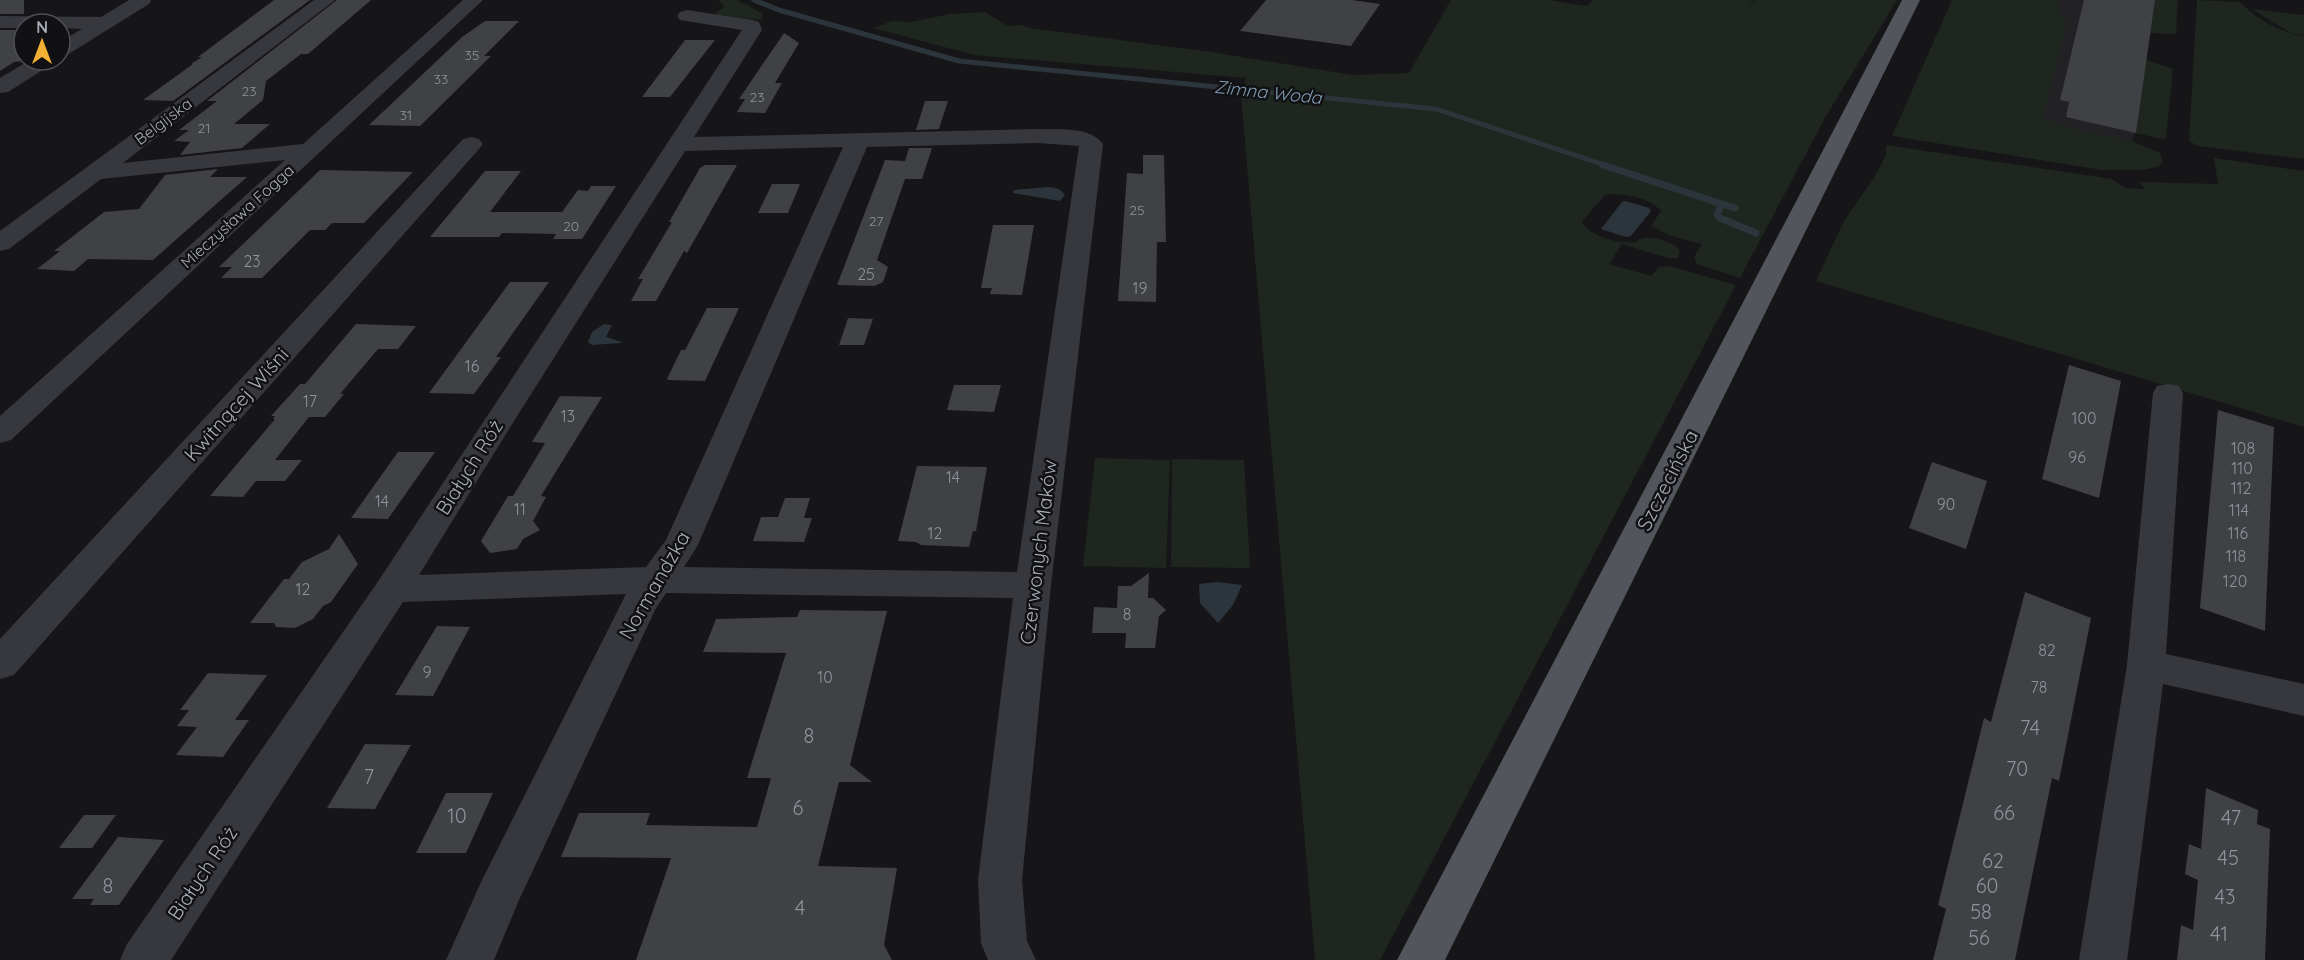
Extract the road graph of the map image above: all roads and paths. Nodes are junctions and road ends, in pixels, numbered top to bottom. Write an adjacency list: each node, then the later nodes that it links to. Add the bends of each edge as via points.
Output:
1 (142, 0): 7 (street)
2 (326, 0): 15 (street, Belgijska)
3 (474, 0): 14 (street, Mieczysława Fogga)
4 (1911, 0): 28 (main road, Szczecińska)
5 (687, 16): 13 (street, Białych Róż, via 742,23 752,26 752,30)
6 (0, 22): 7 (street)
7 (104, 23): 8 (street)
8 (72, 43)
9 (25, 72): 10 (street)
10 (0, 87)
11 (858, 140): 13 (street); 19 (street, Normandzka, via 681,545); 20 (street, Czerwonych Maków, via 1068,137 1091,144)
12 (471, 144): 22 (street, Kwitnącej Wiśni)
13 (679, 144): 21 (street, Białych Róż)
14 (309, 150): 15 (street); 18 (street, Mieczysława Fogga)
15 (93, 173): 16 (street, Belgijska)
16 (0, 243)
17 (2168, 393): 23 (street)
18 (0, 434)
19 (656, 580): 20 (street); 21 (street); 26 (street, Normandzka, via 639,604)
20 (1033, 585): 27 (street, Czerwonych Maków, via 1000,880 1004,943)
21 (392, 589): 25 (street, Białych Róż)
22 (0, 664)
23 (2146, 665): 24 (street); 29 (street)
24 (2304, 700)
25 (144, 960)
26 (470, 960)
27 (1012, 960)
28 (1421, 960)
29 (2103, 960)

